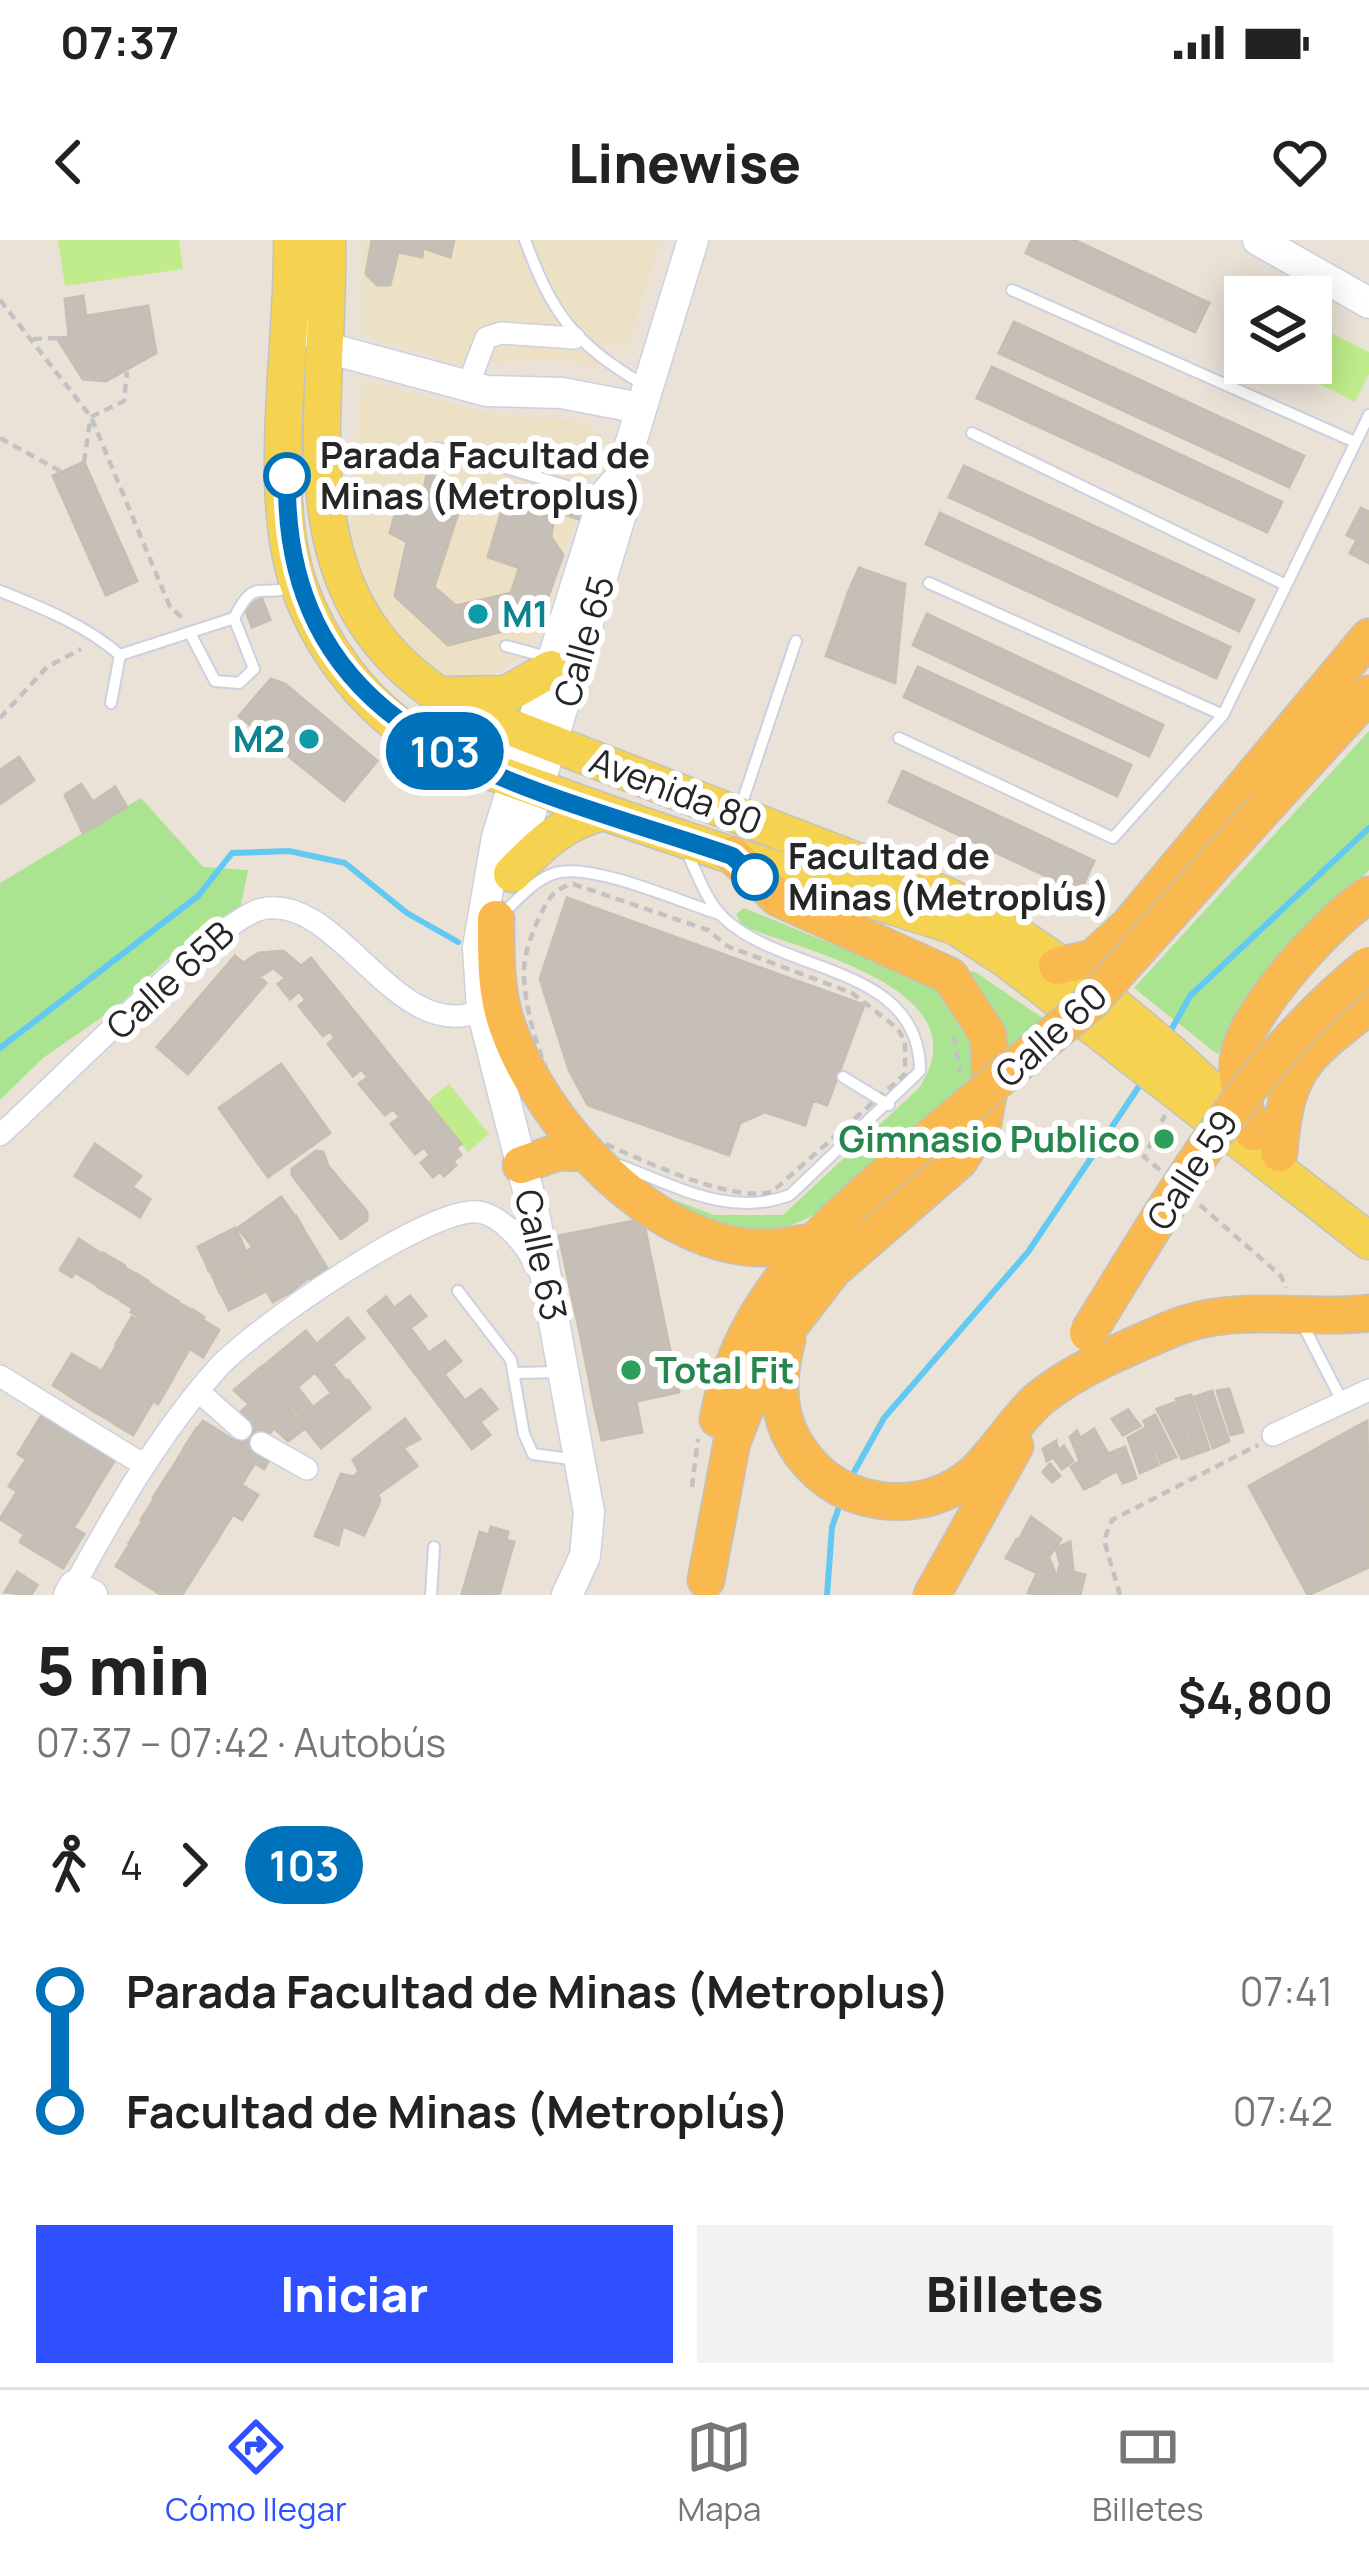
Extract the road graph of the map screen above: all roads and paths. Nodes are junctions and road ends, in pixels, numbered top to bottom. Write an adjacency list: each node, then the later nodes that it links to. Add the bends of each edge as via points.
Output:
1 (326, 240): 12 (main road, Avenida 80)
2 (525, 240): 10 (lane, via 548,300)
3 (693, 240): 15 (main road, Calle 65)
4 (1258, 240): 8 (main road)
5 (293, 258): 12 (main road, via 313,332); 26 (main road, Avenida 80, via 286,501)
6 (1012, 290): 20 (lane)
7 (0, 300): 11 (path)
8 (1369, 304)
9 (57, 338): 11 (path)
10 (574, 338): 14 (street, via 486,338); 15 (lane)
11 (33, 340): 17 (path)
12 (327, 346): 14 (main road); 37 (main road, Avenida 80, via 326,516 340,580 383,650)
13 (127, 372): 17 (path, via 124,401)
14 (467, 388): 15 (main road)
15 (644, 398): 24 (main road, Calle 65)
16 (1369, 415): 20 (lane)
17 (91, 417): 22 (path); 30 (path, via 170,607)
18 (973, 433): 27 (lane)
19 (0, 438): 23 (path)
20 (1355, 442): 27 (lane)
21 (438, 448): 24 (lane)
22 (84, 462)
23 (62, 472)
24 (616, 493): 36 (main road, Calle 65); 43 (main road, Calle 65)
25 (929, 583): 40 (lane)
26 (298, 585): 29 (lane, via 246,592); 44 (main road, Avenida 80, via 356,684 395,722)
27 (1286, 585): 40 (lane)
28 (0, 590): 33 (lane)
29 (234, 618): 30 (lane); 30 (lane, via 254,669 239,683 215,682)
30 (194, 633): 35 (lane)
31 (1369, 638): 56 (highway, via 1129,925 1093,958)
32 (796, 641): 46 (lane)
33 (108, 642): 35 (lane); 41 (path, via 67,652)
34 (506, 646): 36 (lane)
35 (119, 655): 39 (lane)
36 (553, 664): 37 (main road, via 507,694); 43 (main road, Calle 65)
37 (434, 693): 43 (main road, Avenida 80)
38 (1369, 694): 71 (highway, Calle 60, bridge, via 1090,1002)
39 (110, 703)
40 (1223, 715): 42 (lane, via 1113,838)
41 (0, 718)
42 (899, 737)
43 (543, 739): 44 (main road, Calle 65); 46 (main road, Avenida 80)
44 (528, 786): 45 (main road, Avenida 80); 49 (main road, Calle 65); 54 (main road, Calle 65, via 490,865)
45 (603, 812): 47 (main road, Avenida 80); 49 (main road, via 576,818)
46 (738, 815): 56 (main road, Avenida 80, via 976,910)
47 (681, 838): 48 (main road, Avenida 80); 53 (lane)
48 (732, 856): 59 (main road, Avenida 80, via 955,926); 77 (highway, via 778,898 950,976 991,1050 987,1112 970,1149 833,1270)
49 (512, 874): 54 (main road, Calle 65)
50 (573, 884): 62 (path, via 708,930 727,946 879,1010 905,1041 907,1060)
51 (1369, 895): 64 (highway, via 1290,972 1252,1025 1238,1065)
52 (548, 899): 62 (path, via 523,980 553,1085 590,1137 731,1193 758,1196)
53 (719, 914): 54 (lane, via 559,872 540,880); 62 (lane, via 748,937 862,983 898,1009 917,1039 920,1071)
54 (487, 933): 58 (main road, Calle 63); 65 (highway, via 508,1030 554,1118)
55 (1369, 965): 83 (highway, Calle 59, bridge, via 1268,1058)
56 (1057, 967): 59 (main road, Avenida 80)
57 (1369, 1006): 64 (highway, via 1296,1070)
58 (482, 1010): 63 (street, Calle 65B, via 437,1013 374,974 309,916 262,909 215,936); 66 (main road, Calle 63)
59 (1113, 1025): 61 (main road, Avenida 80)
60 (843, 1077): 62 (lane)
61 (1185, 1099): 64 (main road, Avenida 80); 67 (path, via 1144,1157); 70 (main road, Avenida 80)
62 (885, 1102): 65 (lane, via 790,1196 756,1206 729,1205)
63 (0, 1136)
64 (1266, 1143): 69 (main road, Avenida 80)
65 (586, 1154): 66 (highway, via 558,1152); 71 (highway, via 701,1235 758,1248)
66 (521, 1165): 74 (main road, Calle 63)
67 (1162, 1172)
68 (1196, 1202): 72 (path)
69 (1369, 1220)
70 (1369, 1241)
71 (811, 1242): 93 (highway, Calle 60, via 754,1316 724,1392 708,1474)
72 (1281, 1276)
73 (458, 1292): 79 (lane)
74 (554, 1306): 78 (main road, Calle 63); 82 (street, via 527,1246 489,1216 461,1214 386,1248 257,1330)
75 (1369, 1313): 76 (highway)
76 (1298, 1315): 83 (highway, via 1198,1319); 84 (lane)
77 (793, 1319): 83 (highway, via 778,1406 801,1454 838,1489 892,1502 970,1477); 93 (highway, via 741,1412)
78 (565, 1372): 79 (lane); 88 (main road, Calle 63)
79 (516, 1373): 88 (lane, via 533,1454)
80 (0, 1376): 89 (street)
81 (1369, 1390): 84 (street)
82 (198, 1391): 85 (street); 89 (street)
83 (1040, 1398): 92 (highway)
84 (1342, 1402): 86 (street)
85 (241, 1429)
86 (1273, 1436): 97 (path, via 1112,1520 1104,1540)
87 (261, 1443): 90 (street)
88 (580, 1460): 96 (main road, Calle 63, via 589,1523)
89 (147, 1462): 94 (street)
90 (307, 1469)
91 (434, 1547): 95 (lane)
92 (939, 1584)
93 (707, 1588)
94 (78, 1592)
95 (430, 1595)
96 (568, 1595)
97 (1120, 1595)

